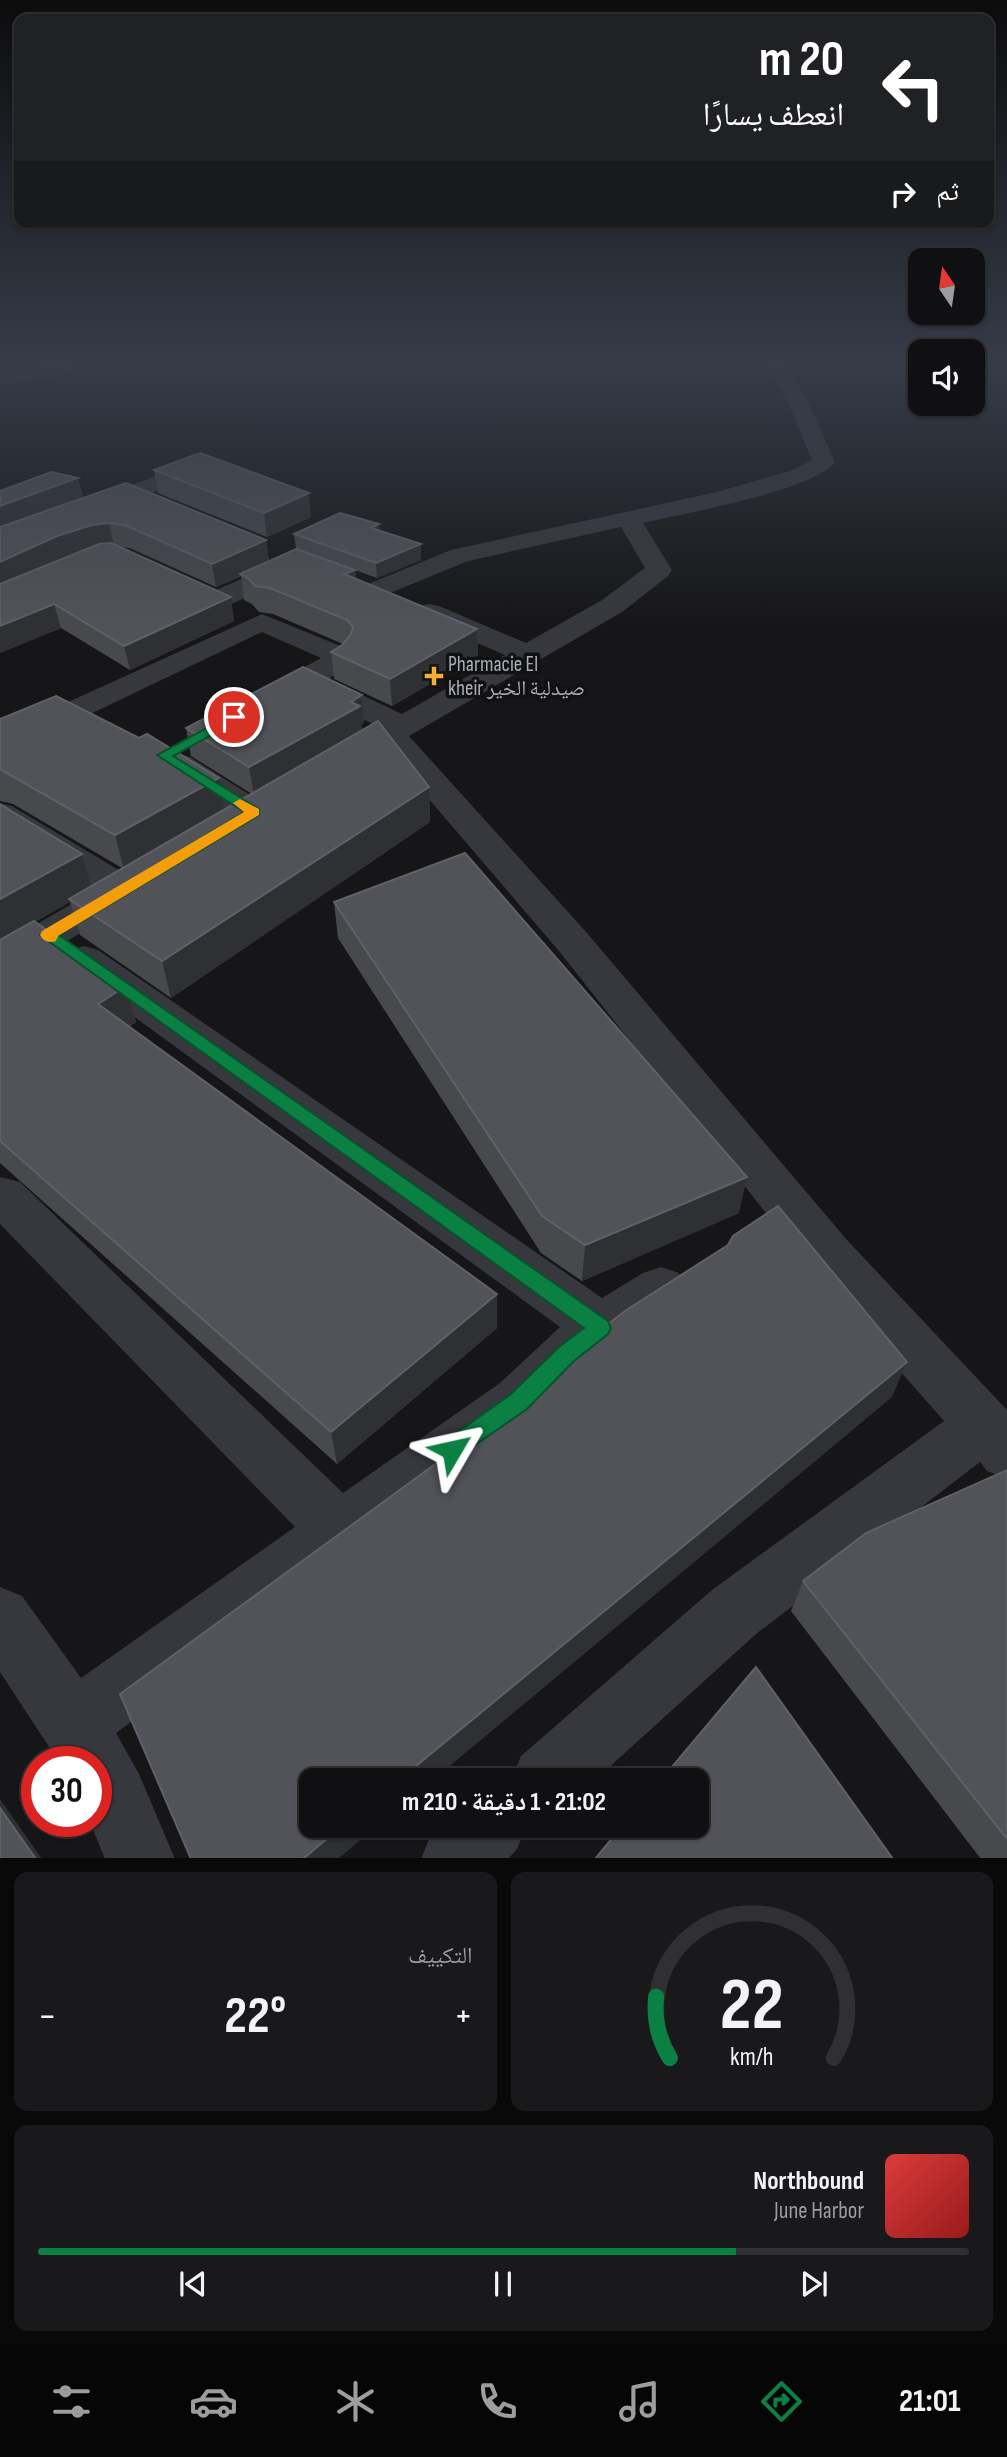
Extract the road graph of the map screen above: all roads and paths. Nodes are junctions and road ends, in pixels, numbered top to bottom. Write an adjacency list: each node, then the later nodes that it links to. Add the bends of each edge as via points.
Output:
1 (820, 453): 5 (street, via 824,461 801,475)
2 (195, 469): 3 (street)
3 (127, 492): 4 (street); 6 (street)
4 (163, 508)
5 (629, 520): 9 (street, via 659,570 612,606); 9 (street, via 460,555 366,586)
6 (0, 542)
7 (267, 550): 8 (street, via 304,564 205,594)
8 (262, 622): 10 (street); 12 (street, via 338,655 335,663 293,685)
9 (526, 654): 12 (street)
10 (83, 707): 11 (street); 14 (street)
11 (117, 728)
12 (396, 730): 15 (street); 23 (street, via 829,1255)
13 (199, 736): 16 (street, via 158,752)
14 (0, 745)
15 (344, 760)
16 (253, 812)
17 (0, 813): 18 (street, via 136,882)
18 (48, 935): 19 (street); 22 (street)
19 (0, 963)
20 (0, 1198): 24 (street, via 3,1196)
21 (692, 1270): 22 (street)
22 (601, 1328): 24 (street, via 566,1354 519,1401)
23 (995, 1439): 28 (street, via 734,1612)
24 (340, 1531): 27 (street)
25 (0, 1618): 26 (street)
26 (85, 1746)
27 (93, 1746)
28 (558, 1768)
29 (112, 1793): 31 (street)
30 (479, 1838): 32 (street)
31 (140, 1858)
32 (456, 1858)

